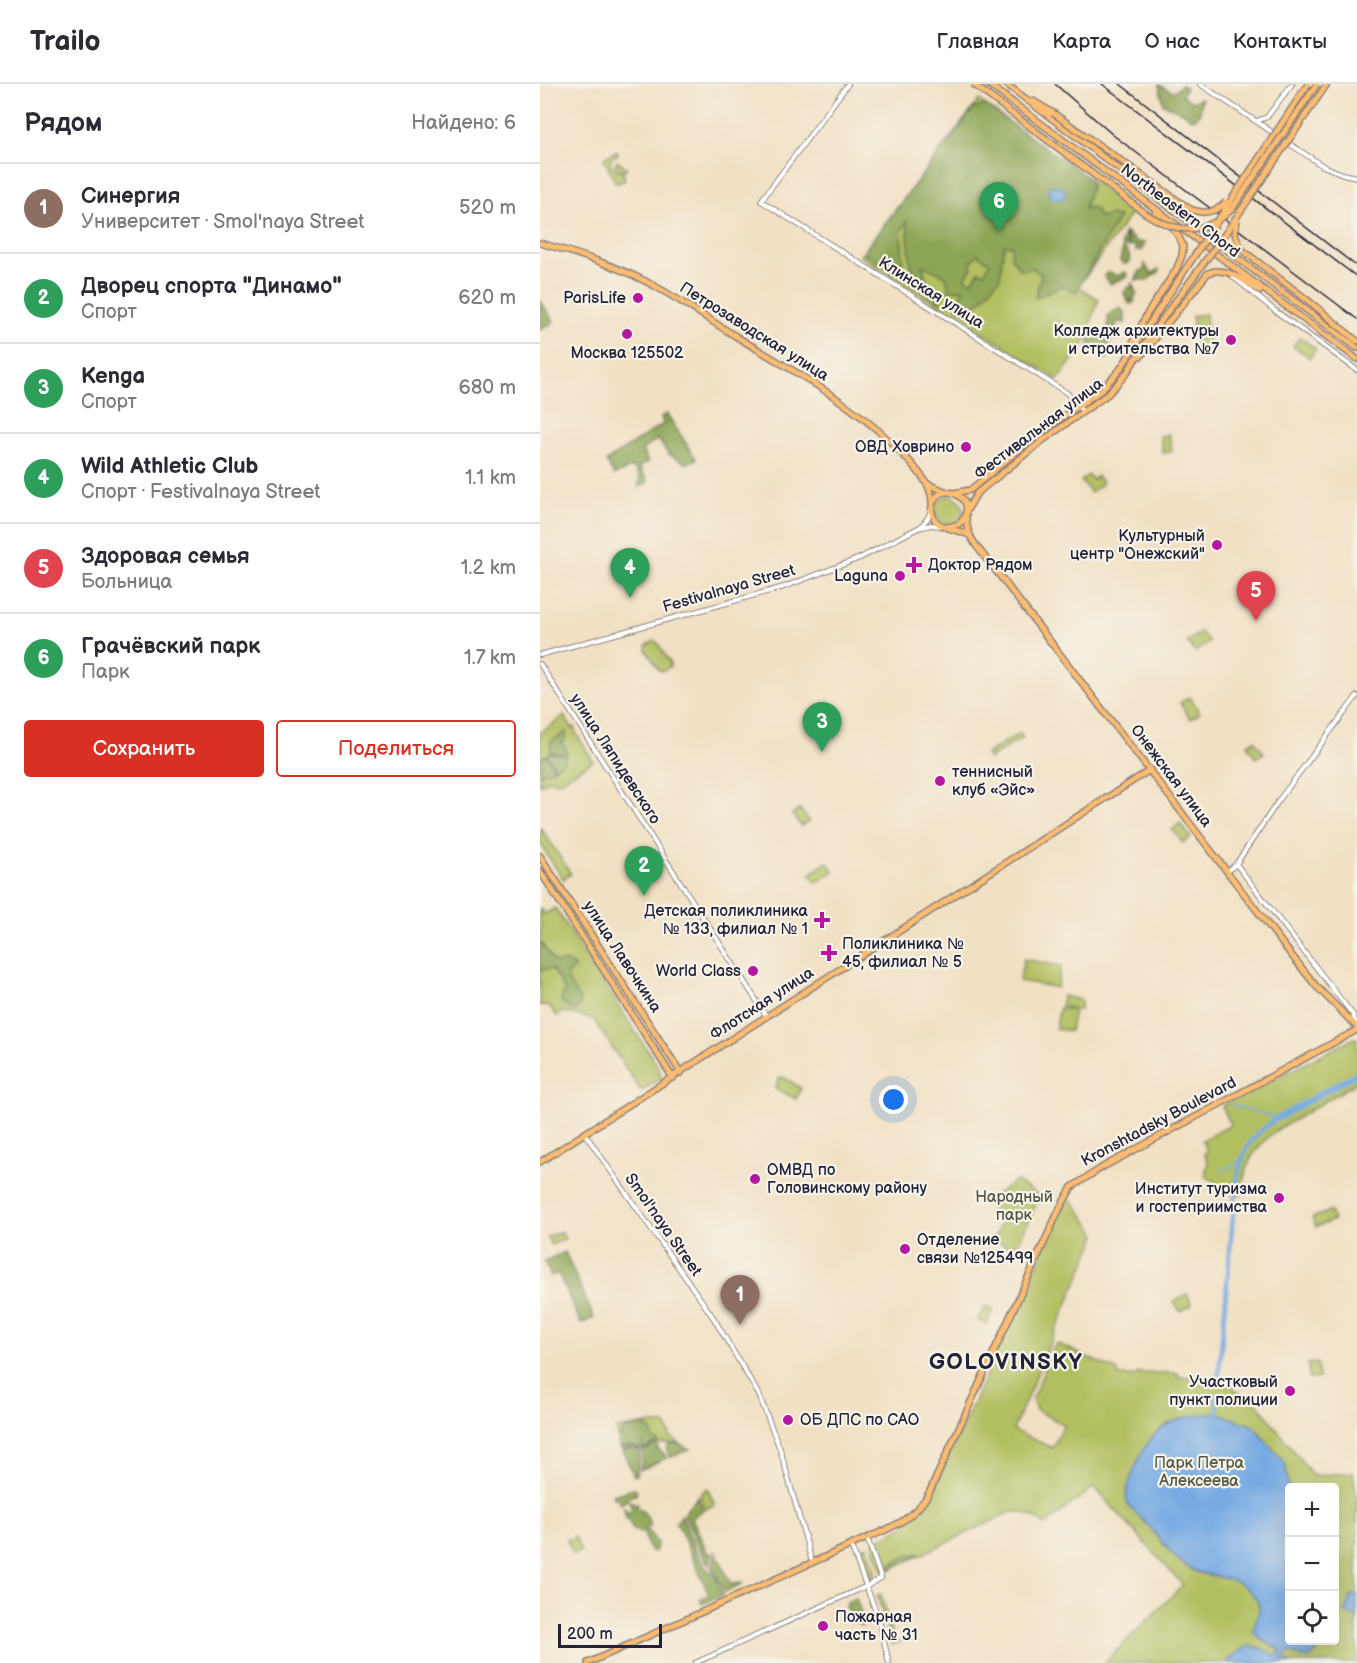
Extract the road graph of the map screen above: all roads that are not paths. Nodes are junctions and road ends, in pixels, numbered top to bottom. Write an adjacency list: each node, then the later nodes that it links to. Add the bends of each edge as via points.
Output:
1 (848, 84): 24 (street, Клинская улица, via 761,201 1067,393)
2 (973, 84): 8 (main road, bridge, via 1145,213 1183,229 1208,226 1232,209)
3 (988, 84): 12 (main road, Northeastern Chord)
4 (1006, 84): 13 (main road, bridge, via 1194,211 1217,210); 21 (main road, Northeastern Chord)
5 (1200, 84): 10 (street)
6 (1292, 84): 10 (street, via 1267,117)
7 (1308, 84): 13 (main road, bridge)
8 (1317, 84)
9 (1327, 84): 14 (main road, bridge)
10 (1256, 121): 11 (street, via 1323,166)
11 (1356, 177)
12 (1121, 183): 17 (main road, Northeastern Chord); 18 (main road, via 1171,226 1183,249 1178,267)
13 (1237, 190): 18 (main road, bridge)
14 (1246, 202): 19 (main road, bridge); 20 (main road, bridge, via 1234,230 1241,249)
15 (540, 243): 26 (main road, Петрозаводская улица, via 648,282 773,358 875,426)
16 (1229, 273): 17 (main road); 19 (main road, via 1212,271); 23 (street)
17 (1296, 314): 22 (main road, Northeastern Chord)
18 (1144, 327): 24 (main road, Фестивальная улица, via 1114,377)
19 (1155, 335): 25 (main road, Фестивальная улица, via 1108,394)
20 (1357, 340)
21 (1357, 348)
22 (1357, 359)
23 (1357, 370)
24 (1078, 406): 25 (street, Клинская улица); 27 (main road, Фестивальная улица, via 970,489)
25 (1083, 412): 29 (main road, Фестивальная улица, via 976,494)
26 (928, 484): 27 (main road, Петрозаводская улица); 28 (main road, Петрозаводская улица)
27 (951, 493): 28 (main road, via 936,498); 29 (main road, via 963,499)
28 (932, 507): 30 (main road, via 934,519); 31 (street, Festivalnaya Street)
29 (966, 513): 30 (main road, via 959,524); 32 (main road, Онежская улица)
30 (945, 526): 31 (street, Festivalnaya Street); 32 (main road)
31 (918, 528): 33 (street, Festivalnaya Street, via 860,558 798,582)
32 (969, 535): 36 (main road, Онежская улица)
33 (540, 655)
34 (540, 664): 42 (street, улица Ляпидевского)
35 (1357, 696): 38 (street)
36 (1150, 770): 40 (main road, Онежская улица); 42 (main road, Флотская улица)
37 (540, 856): 45 (main road, улица Лавочкина)
38 (1236, 864): 40 (street); 41 (street)
39 (540, 872): 46 (main road, улица Лавочкина)
40 (1227, 872): 44 (main road, Онежская улица, via 1316,986)
41 (1353, 1015): 43 (street); 44 (street)
42 (767, 1017): 45 (main road, Флотская улица)
43 (1357, 1019)
44 (1357, 1027): 49 (main road, Kronshtadsky Boulevard, via 1072,1187 927,1497 909,1517)
45 (681, 1073): 46 (main road, Флотская улица)
46 (673, 1077): 47 (main road, Флотская улица)
47 (585, 1134): 48 (main road, Флотская улица); 51 (street, Smol'naya Street, via 713,1317 759,1395 780,1449)
48 (540, 1162)
49 (867, 1538): 50 (main road, Kronshtadsky Boulevard); 52 (street, via 881,1578)
50 (851, 1546): 51 (main road, Kronshtadsky Boulevard); 52 (street)
51 (812, 1562): 53 (main road)
52 (867, 1586): 54 (street); 55 (street)
53 (588, 1663)
54 (694, 1663)
55 (889, 1663)

